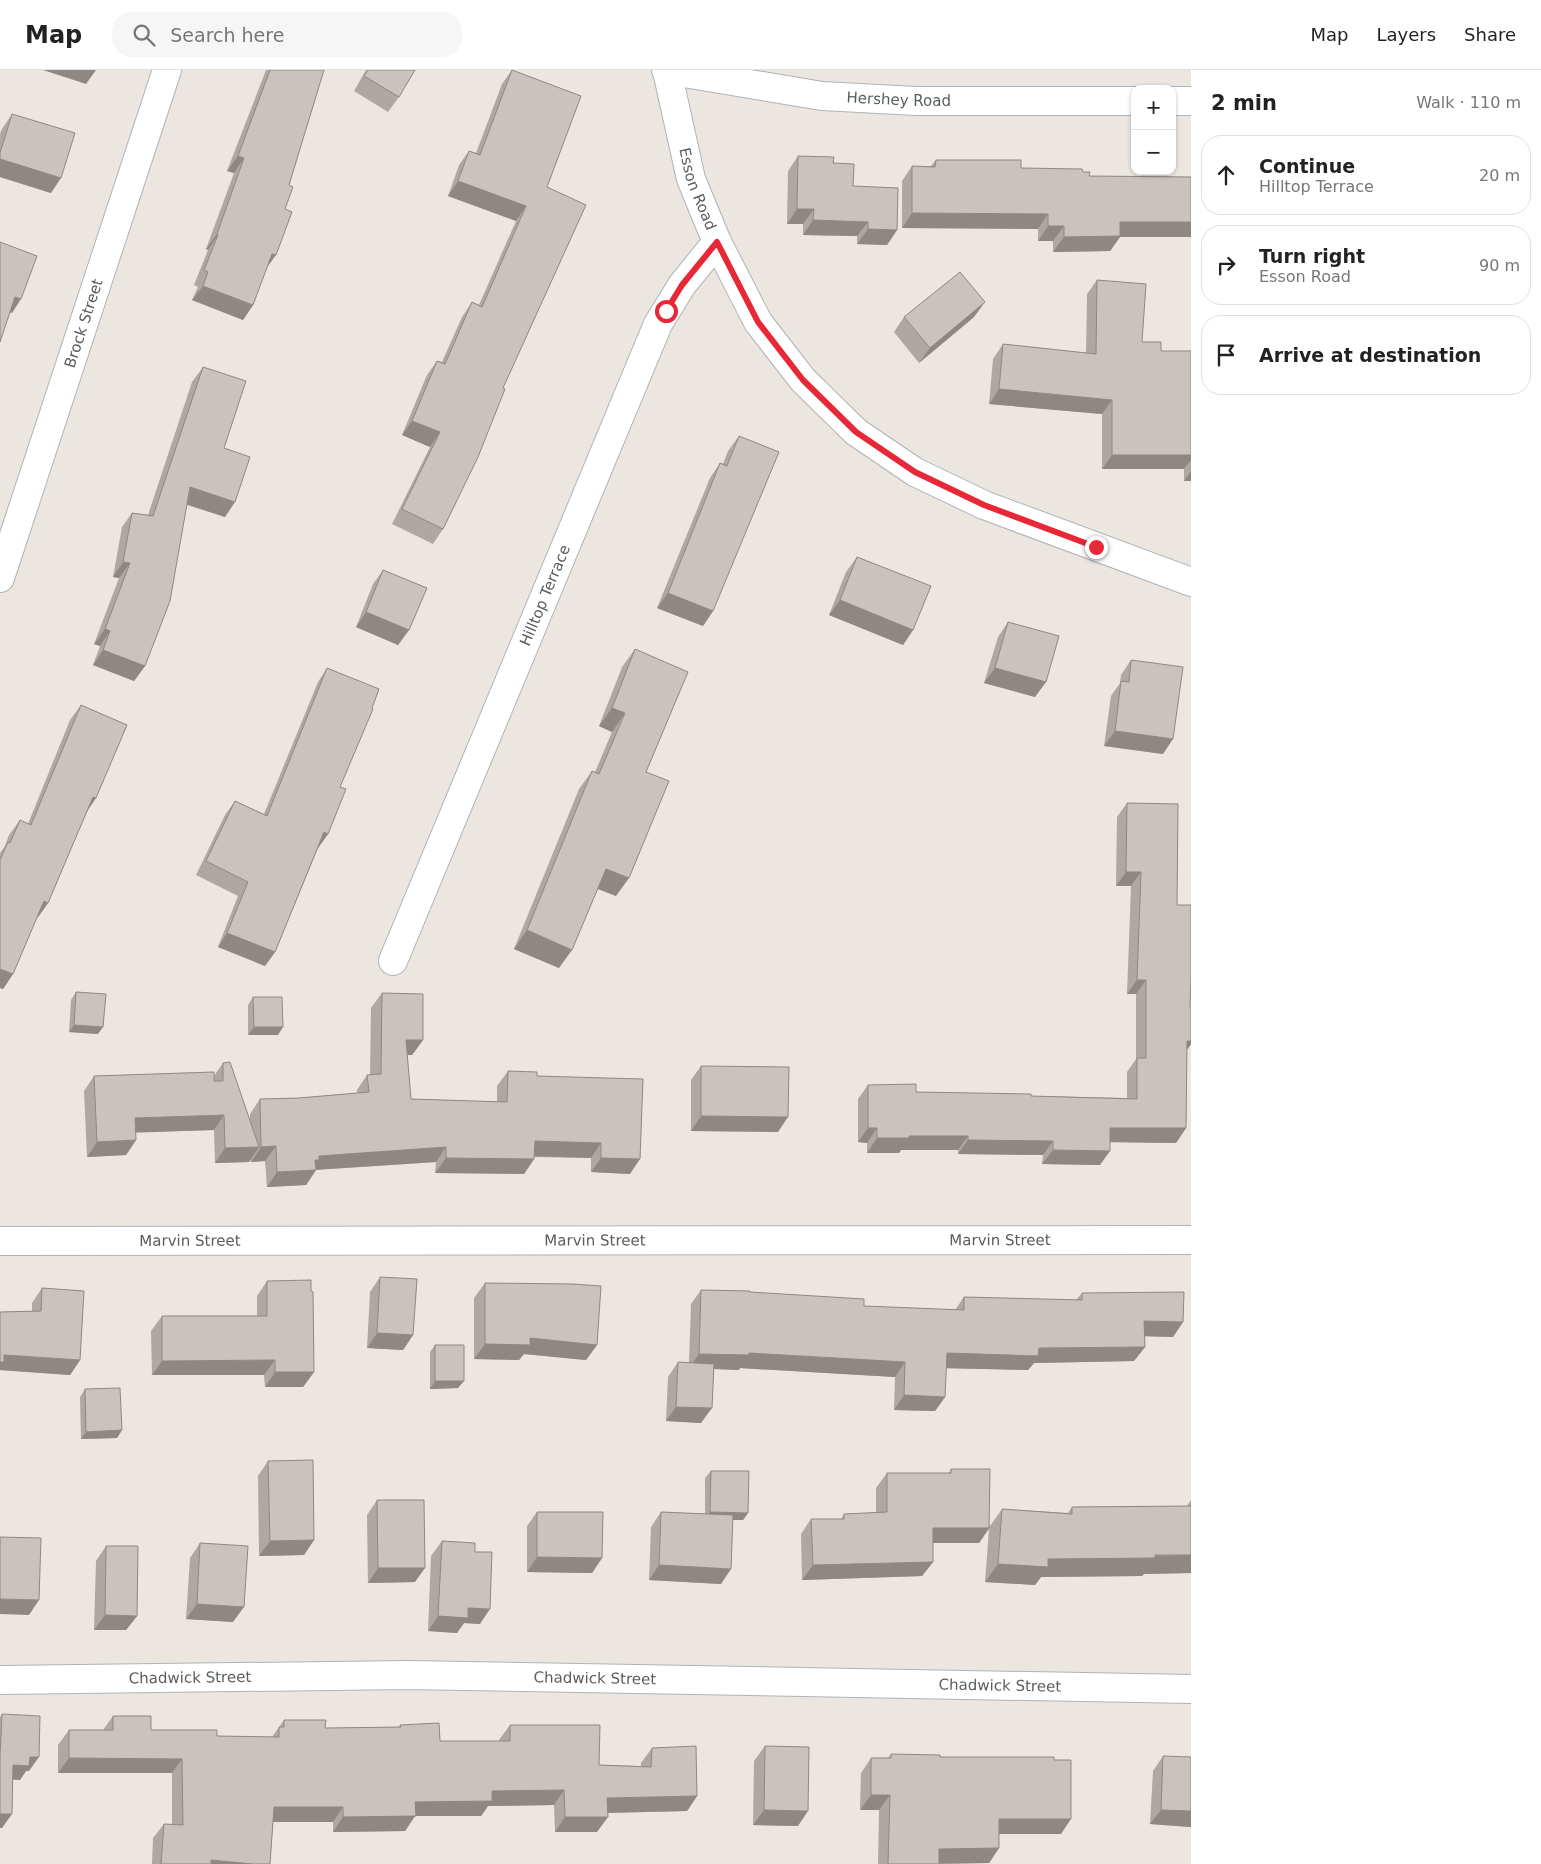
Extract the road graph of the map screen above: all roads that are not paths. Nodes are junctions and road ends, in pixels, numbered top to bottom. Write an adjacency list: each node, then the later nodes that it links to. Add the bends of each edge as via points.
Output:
1 (167, 70): 7 (street, Brock Street)
2 (666, 71): 3 (street, Hershey Road, via 822,96 916,101); 6 (street, Esson Road, via 691,179)
3 (1131, 101)
4 (1176, 101): 5 (street)
5 (1191, 101)
6 (717, 242): 8 (street, Esson Road, via 758,322 803,380 856,432 915,472 984,505); 9 (street, Hilltop Terrace, via 682,285 658,324)
7 (0, 578)
8 (1191, 582)
9 (393, 961)
10 (1191, 1240): 11 (street, Marvin Street)
11 (0, 1241)
12 (0, 1680): 13 (street, Chadwick Street, via 408,1675)
13 (1191, 1689)

